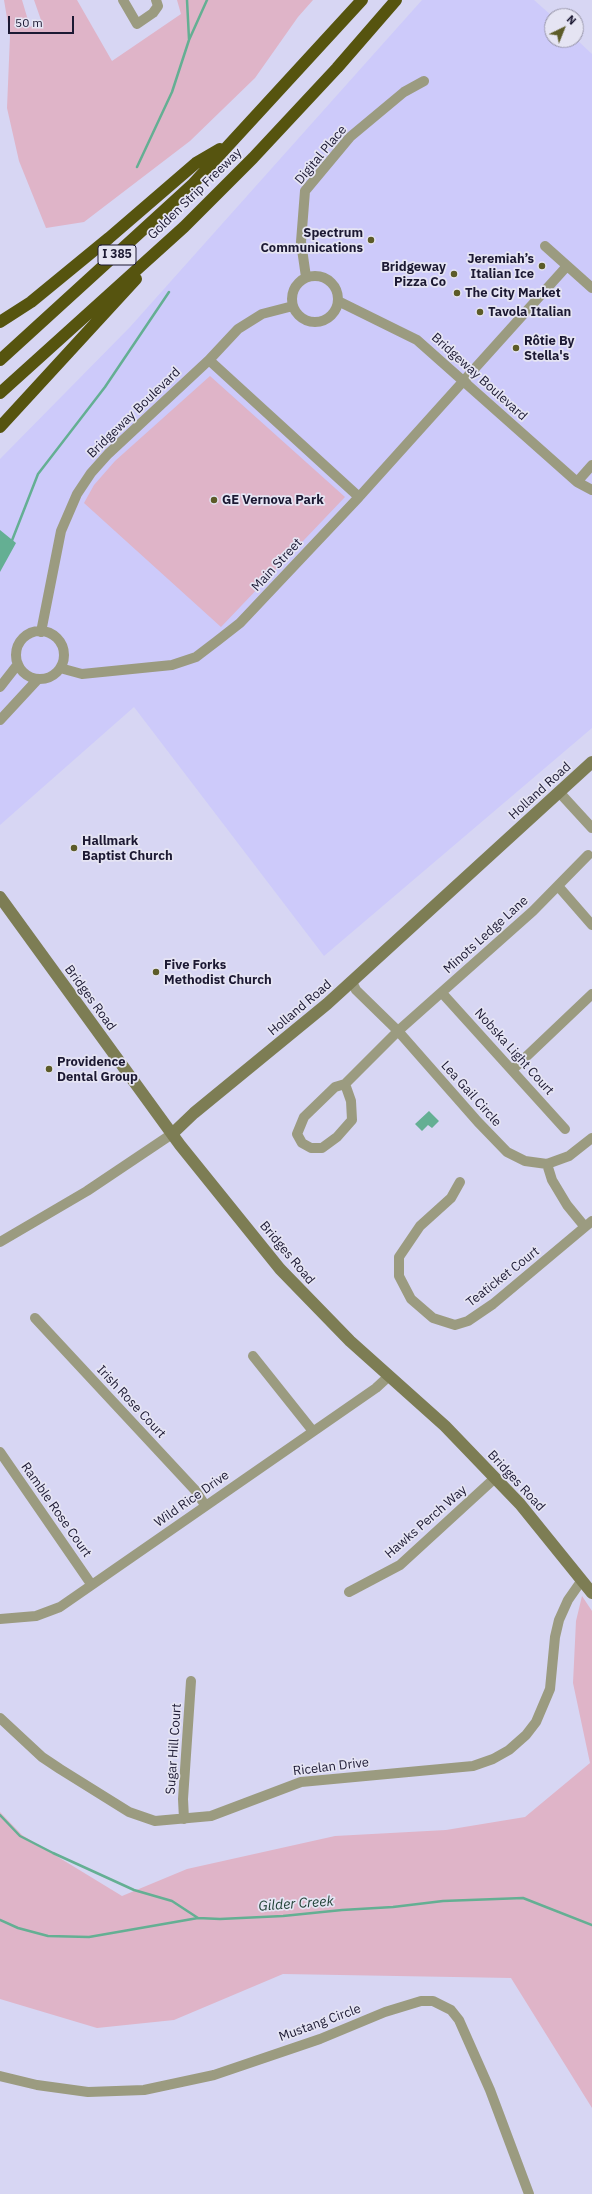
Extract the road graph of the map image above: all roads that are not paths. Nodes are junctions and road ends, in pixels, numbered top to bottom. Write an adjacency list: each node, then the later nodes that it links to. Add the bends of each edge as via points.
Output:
1 (124, 0): 2 (street, via 137,24 153,14 158,6)
2 (156, 0)
3 (362, 0): 6 (highway, Golden Strip Freeway / I 385)
4 (396, 0): 7 (highway, Golden Strip Freeway / I 385, via 302,107)
5 (424, 82): 10 (street, Digital Place, via 404,92 350,137 305,191 301,242)
6 (230, 144): 14 (highway, via 196,163 31,302); 15 (highway, Golden Strip Freeway / I 385, via 160,216)
7 (184, 227): 18 (highway, Golden Strip Freeway / I 385); 19 (highway)
8 (544, 246): 9 (street)
9 (567, 266): 11 (street); 17 (street, Main Street)
10 (306, 277): 12 (street, via 321,276 328,280 337,293); 13 (street, via 292,292)
11 (592, 288)
12 (338, 301): 13 (street, via 331,315 317,321 302,318); 17 (street, Bridgeway Boulevard, via 417,340)
13 (293, 306): 16 (street, Bridgeway Boulevard, via 262,314 238,329)
14 (0, 322)
15 (0, 360)
16 (208, 360): 23 (street); 24 (street, Bridgeway Boulevard, via 108,454 77,494 61,531)
17 (464, 381): 21 (street, Bridgeway Boulevard); 23 (street, Main Street)
18 (0, 393)
19 (0, 427)
20 (592, 465): 21 (street)
21 (577, 482): 22 (street, Bridgeway Boulevard)
22 (592, 490)
23 (359, 497): 26 (street, Main Street, via 240,623 196,657 172,665 147,669 82,674)
24 (41, 632): 25 (street, via 31,634 22,640 17,653); 26 (street, via 51,635 60,642 64,657)
25 (18, 664): 27 (street, via 24,672); 28 (street)
26 (60, 668): 27 (street, via 49,678)
27 (38, 679): 29 (street)
28 (0, 687)
29 (0, 720)
30 (592, 762): 31 (main road, Holland Road)
31 (559, 792): 32 (street); 37 (main road, Holland Road)
32 (592, 828)
33 (588, 855): 34 (street, Minots Ledge Lane)
34 (558, 886): 36 (street); 38 (street, Minots Ledge Lane)
35 (0, 897): 44 (main road, Bridges Road)
36 (592, 925)
37 (352, 982): 40 (street, Lea Gail Circle, via 356,990); 44 (main road, Holland Road)
38 (442, 993): 40 (street, Minots Ledge Lane); 41 (street, Nobska Light Court)
39 (590, 1000): 41 (street)
40 (398, 1031): 42 (street, Minots Ledge Lane); 46 (street, Lea Gail Circle, via 507,1152 525,1161)
41 (512, 1070): 43 (street, Nobska Light Court)
42 (345, 1084): 42 (street, Minots Ledge Lane, via 336,1087 304,1117 297,1134 302,1143 311,1148 322,1148 352,1120 352,1101)
43 (565, 1129)
44 (172, 1134): 49 (street, Holland Road, via 88,1191); 52 (main road, Bridges Road, via 280,1269 311,1303)
45 (592, 1138): 46 (street, Lea Gail Circle, via 569,1156)
46 (547, 1164): 48 (street, via 552,1180 567,1205)
47 (460, 1182): 48 (street, Teaticket Court, via 451,1198 420,1226 399,1257 399,1276 411,1299 432,1318 455,1325 468,1321 493,1304)
48 (589, 1224)
49 (0, 1242)
50 (35, 1318): 56 (street, Irish Rose Court, via 195,1490)
51 (253, 1356): 53 (street)
52 (389, 1376): 53 (street, Wild Rice Drive, via 376,1388); 55 (main road, Bridges Road, via 445,1426)
53 (312, 1430): 56 (street, Wild Rice Drive)
54 (0, 1452): 58 (street, Ramble Rose Court)
55 (496, 1478): 57 (main road, Bridges Road, via 540,1527); 59 (street, Hawks Perch Way, via 400,1565)
56 (205, 1505): 58 (street, Wild Rice Drive)
57 (582, 1580): 60 (main road, Bridges Road); 64 (street, Ricelan Drive, via 568,1600 559,1620 550,1689 543,1710 526,1735 502,1754 465,1767 301,1782 211,1816)
58 (91, 1584): 61 (street, Wild Rice Drive, via 49,1612 23,1619)
59 (349, 1592)
60 (592, 1593)
61 (0, 1619)
62 (191, 1681): 64 (street, Sugar Hill Court, via 183,1799)
63 (0, 1718): 64 (street, Ricelan Drive, via 42,1757 129,1812 154,1820)
64 (184, 1819)
65 (0, 2076): 66 (street, Mustang Circle, via 29,2084 88,2092 144,2090 214,2075 385,2012 421,2001 433,2001 451,2010 459,2020 488,2084)
66 (530, 2194)

